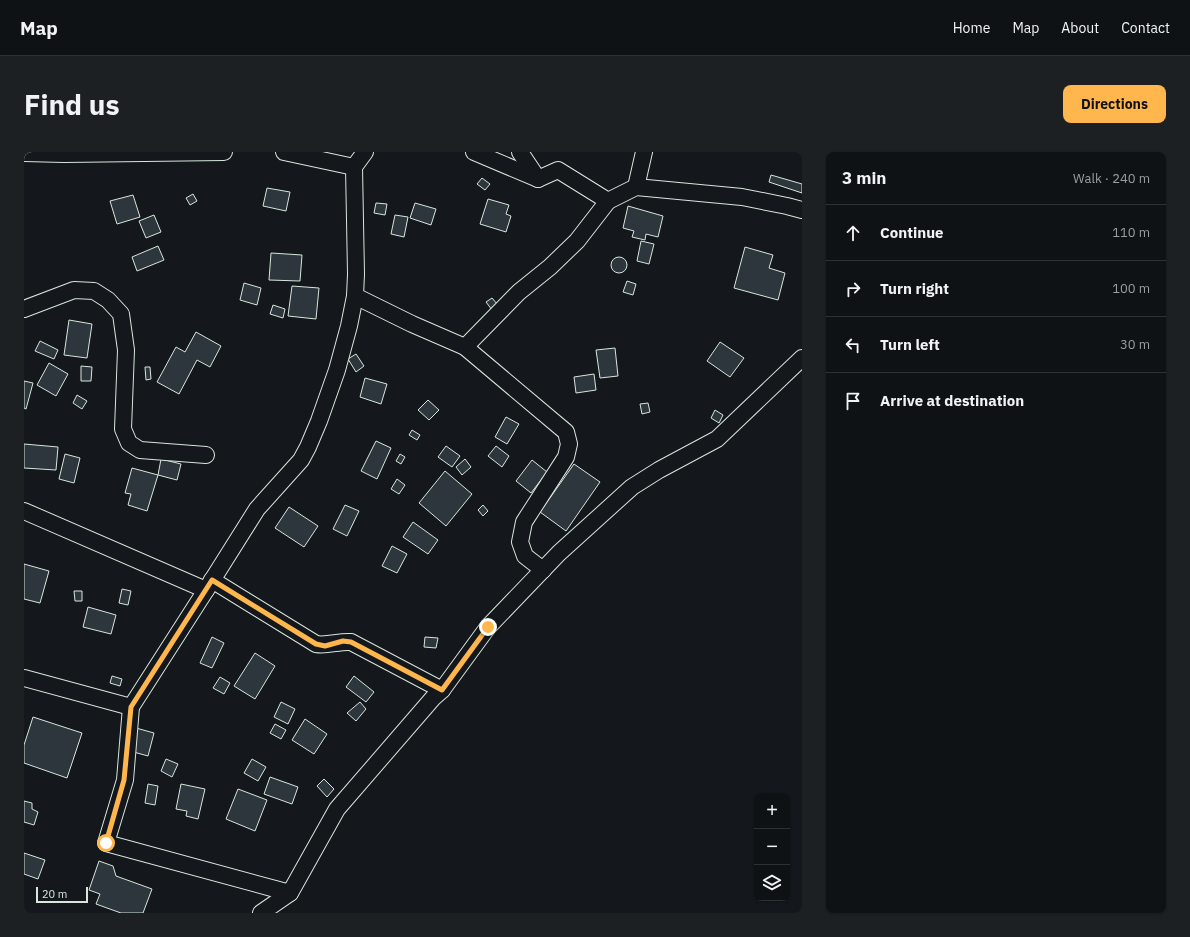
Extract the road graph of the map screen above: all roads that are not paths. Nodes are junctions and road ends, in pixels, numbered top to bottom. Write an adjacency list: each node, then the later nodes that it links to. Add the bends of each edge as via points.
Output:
1 (224, 152): 7 (street)
2 (284, 152): 8 (street)
3 (365, 152): 8 (street)
4 (474, 152): 9 (street)
5 (520, 152): 9 (street)
6 (644, 152): 10 (street)
7 (24, 153)
8 (354, 167): 13 (street)
9 (538, 179): 11 (street, via 558,170)
10 (636, 187): 11 (street); 12 (street, via 742,197)
11 (608, 201): 15 (street, via 577,241 519,292)
12 (802, 210)
13 (355, 296): 15 (street); 20 (street, via 337,370 308,448 292,472 257,509)
14 (24, 309): 17 (street, via 74,290 94,291 108,300 121,314 126,350 123,429 129,442 140,450)
15 (465, 347): 19 (street, via 566,432 569,444 566,458 524,522 520,542 525,556)
16 (802, 358): 19 (street, via 725,433 632,487)
17 (206, 455)
18 (24, 511): 20 (street)
19 (543, 570): 22 (street, via 488,627)
20 (209, 585): 22 (street, via 316,644 325,646 343,641 351,642); 23 (street)
21 (24, 678): 23 (street)
22 (442, 690): 24 (street, via 337,809)
23 (131, 707): 24 (street, via 124,780 106,843)
24 (290, 894): 25 (street)
25 (262, 913)

